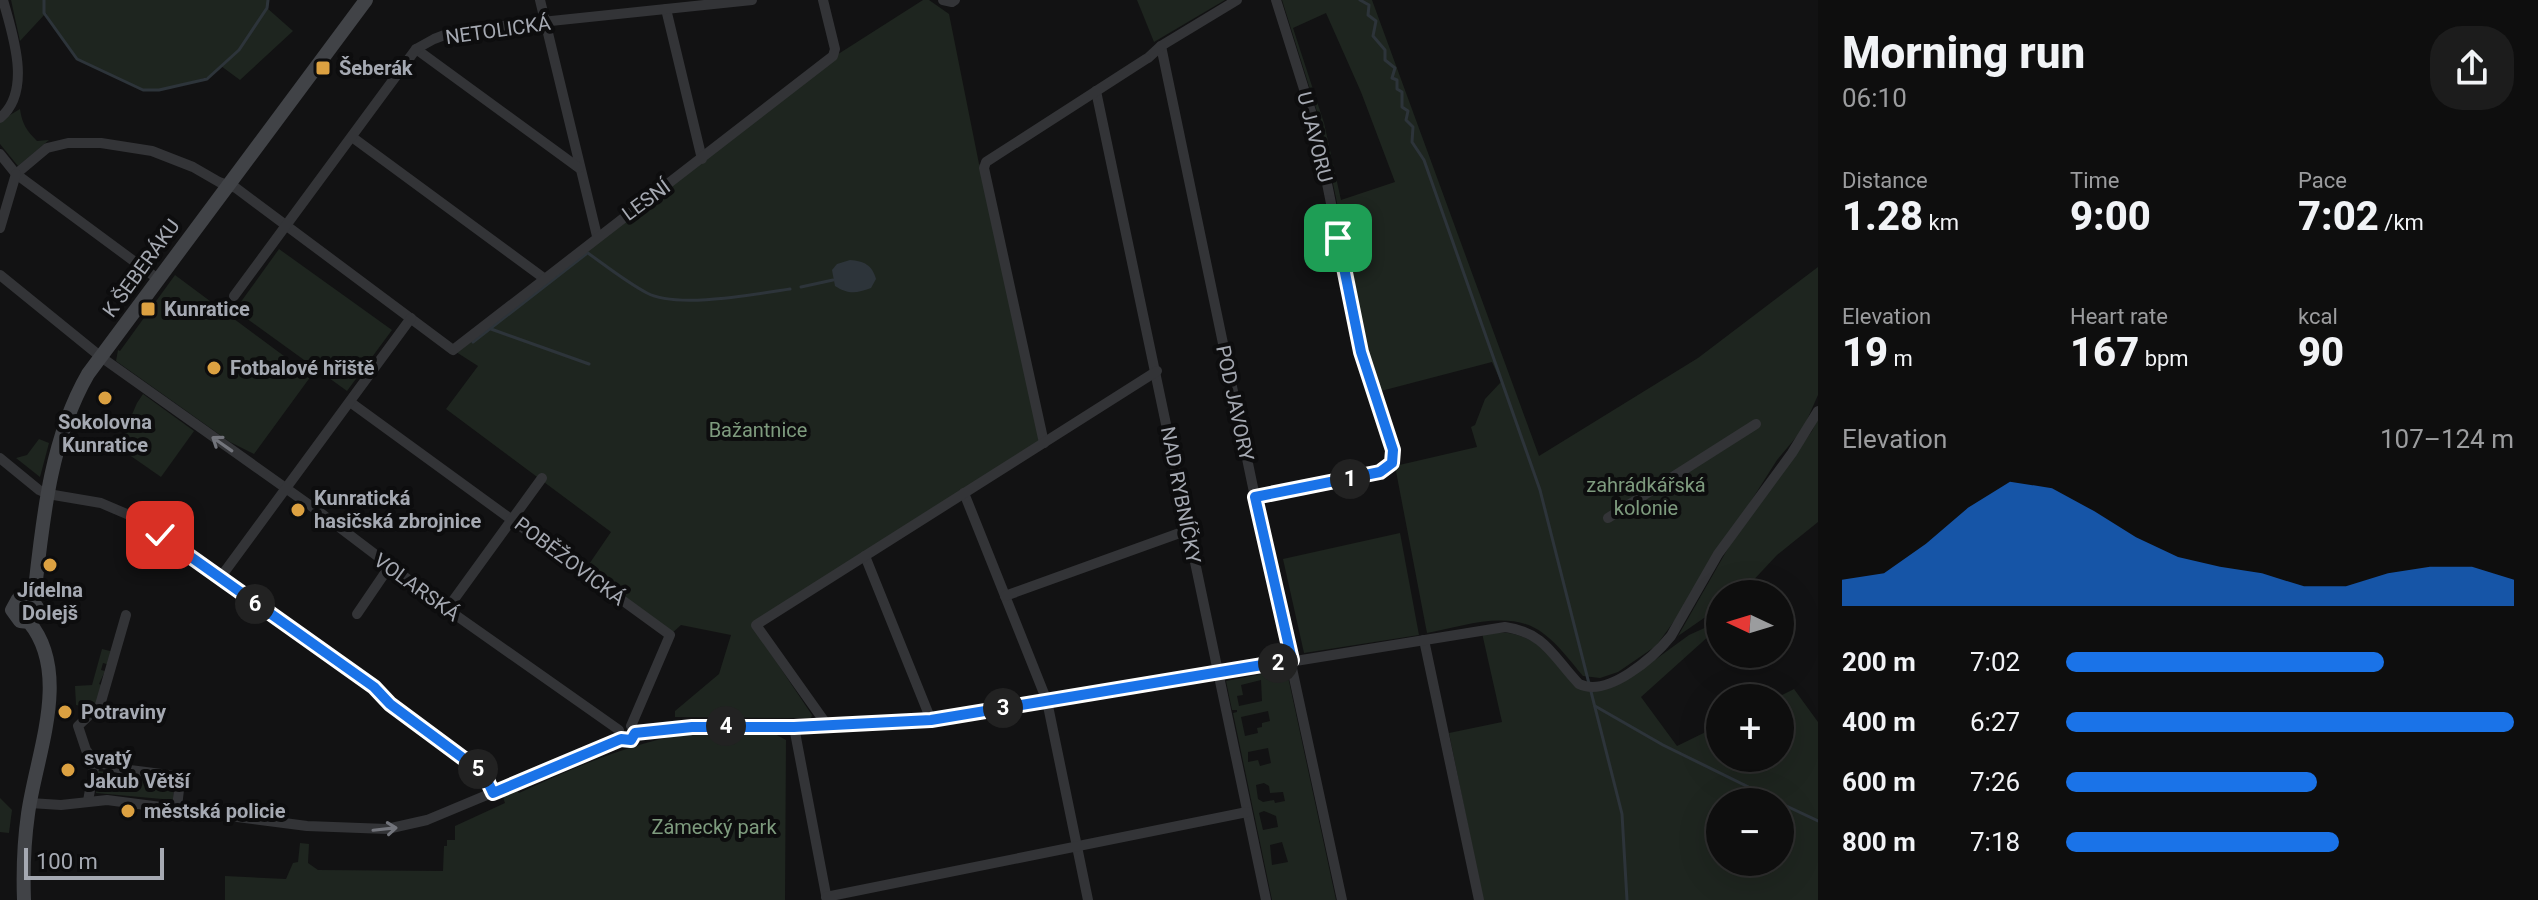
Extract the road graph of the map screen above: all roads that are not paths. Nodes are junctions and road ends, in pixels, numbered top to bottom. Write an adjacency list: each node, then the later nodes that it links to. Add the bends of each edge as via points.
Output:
1 (3, 0): 15 (street, via 18,76 14,98)
2 (366, 0): 21 (street, K ŠEBERÁKU)
3 (540, 0): 11 (street)
4 (752, 0): 10 (street, NETOLICKÁ)
5 (823, 0): 18 (street, LESNÍ, via 835,49 829,59)
6 (943, 0): 7 (street)
7 (955, 0)
8 (1237, 0): 12 (street)
9 (1276, 0): 41 (street, U JAVORU, via 1315,124 1361,352 1393,450 1392,463 1380,472)
10 (666, 9): 11 (street, NETOLICKÁ); 18 (street)
11 (545, 23): 13 (street, NETOLICKÁ, via 455,31); 19 (street)
12 (1161, 46): 14 (street); 41 (street, POD JAVORY)
13 (416, 49): 16 (street, NETOLICKÁ); 19 (street)
14 (1096, 91): 31 (street, NAD RYBNÍČKY); 35 (street, via 984,168)
15 (0, 118)
16 (352, 137): 22 (street, NETOLICKÁ); 27 (street)
17 (0, 154): 20 (street)
18 (702, 159): 24 (street, LESNÍ)
19 (579, 168): 24 (street)
20 (16, 174): 21 (street, via 47,148 101,143 152,151); 23 (street); 26 (street)
21 (228, 184): 22 (street); 26 (street, K ŠEBERÁKU)
22 (286, 225): 28 (street, NETOLICKÁ); 29 (street)
23 (0, 228)
24 (597, 236): 27 (street, LESNÍ)
25 (0, 275): 30 (street, VOLARSKÁ)
26 (158, 279): 30 (street, K ŠEBERÁKU)
27 (545, 279): 29 (street, LESNÍ, via 453,350)
28 (234, 296)
29 (411, 318): 32 (street)
30 (101, 357): 38 (street, VOLARSKÁ, one-way to 30); 40 (street, K ŠEBERÁKU, via 70,411)
31 (1157, 371): 35 (street); 44 (street, NAD RYBNÍČKY)
32 (350, 402): 38 (street); 43 (street, POBĚŽOVICKÁ)
33 (1818, 411): 55 (street, via 1718,554 1684,617 1662,647 1623,677 1590,686 1574,678 1543,641 1522,629)
34 (1756, 424): 42 (street)
35 (1044, 443): 39 (street)
36 (0, 458): 40 (street)
37 (542, 478): 43 (street)
38 (286, 489): 46 (street, VOLARSKÁ); 47 (street)
39 (964, 493): 45 (street); 48 (street)
40 (48, 494): 47 (street, via 99,502 150,524); 49 (street, K ŠEBERÁKU)
41 (1255, 497): 56 (street, POD JAVORY)
42 (1608, 518)
43 (513, 519): 51 (street); 62 (street, POBĚŽOVICKÁ, via 670,635)
44 (1188, 530): 48 (street); 57 (street, NAD RYBNÍČKY)
45 (865, 556): 59 (street); 60 (street, via 756,625)
46 (389, 567): 51 (street, VOLARSKÁ); 52 (street)
47 (220, 578): 65 (street, via 374,687 479,770)
48 (1005, 596): 58 (street)
49 (30, 597): 50 (street); 54 (street, K ŠEBERÁKU, via 38,609)
50 (6, 605): 54 (street, via 17,619)
51 (447, 609): 63 (street, VOLARSKÁ)
52 (357, 614)
53 (126, 615): 64 (street, via 100,705 78,726)
54 (29, 622): 67 (street, via 43,645 49,702)
55 (1424, 640): 56 (street); 76 (street)
56 (1292, 660): 57 (street); 75 (street, POD JAVORY)
57 (1218, 672): 58 (street); 69 (street, NAD RYBNÍČKY)
58 (1047, 701): 59 (street); 70 (street)
59 (931, 720): 60 (street)
60 (827, 725): 61 (street)
61 (794, 727): 62 (street); 71 (street)
62 (633, 729): 63 (street, via 625,725)
63 (620, 734): 65 (street)
64 (95, 762): 66 (street); 68 (street, via 177,776)
65 (493, 793): 68 (street, one-way to 65, via 307,826 387,829 427,820)
66 (88, 801): 67 (street); 68 (street)
67 (35, 803): 72 (street)
68 (177, 807)
69 (1247, 812): 70 (street); 74 (street, NAD RYBNÍČKY)
70 (1077, 846): 71 (street); 73 (street)
71 (827, 899)
72 (24, 900)
73 (1088, 900)
74 (1266, 900)
75 (1342, 900)
76 (1479, 900)

